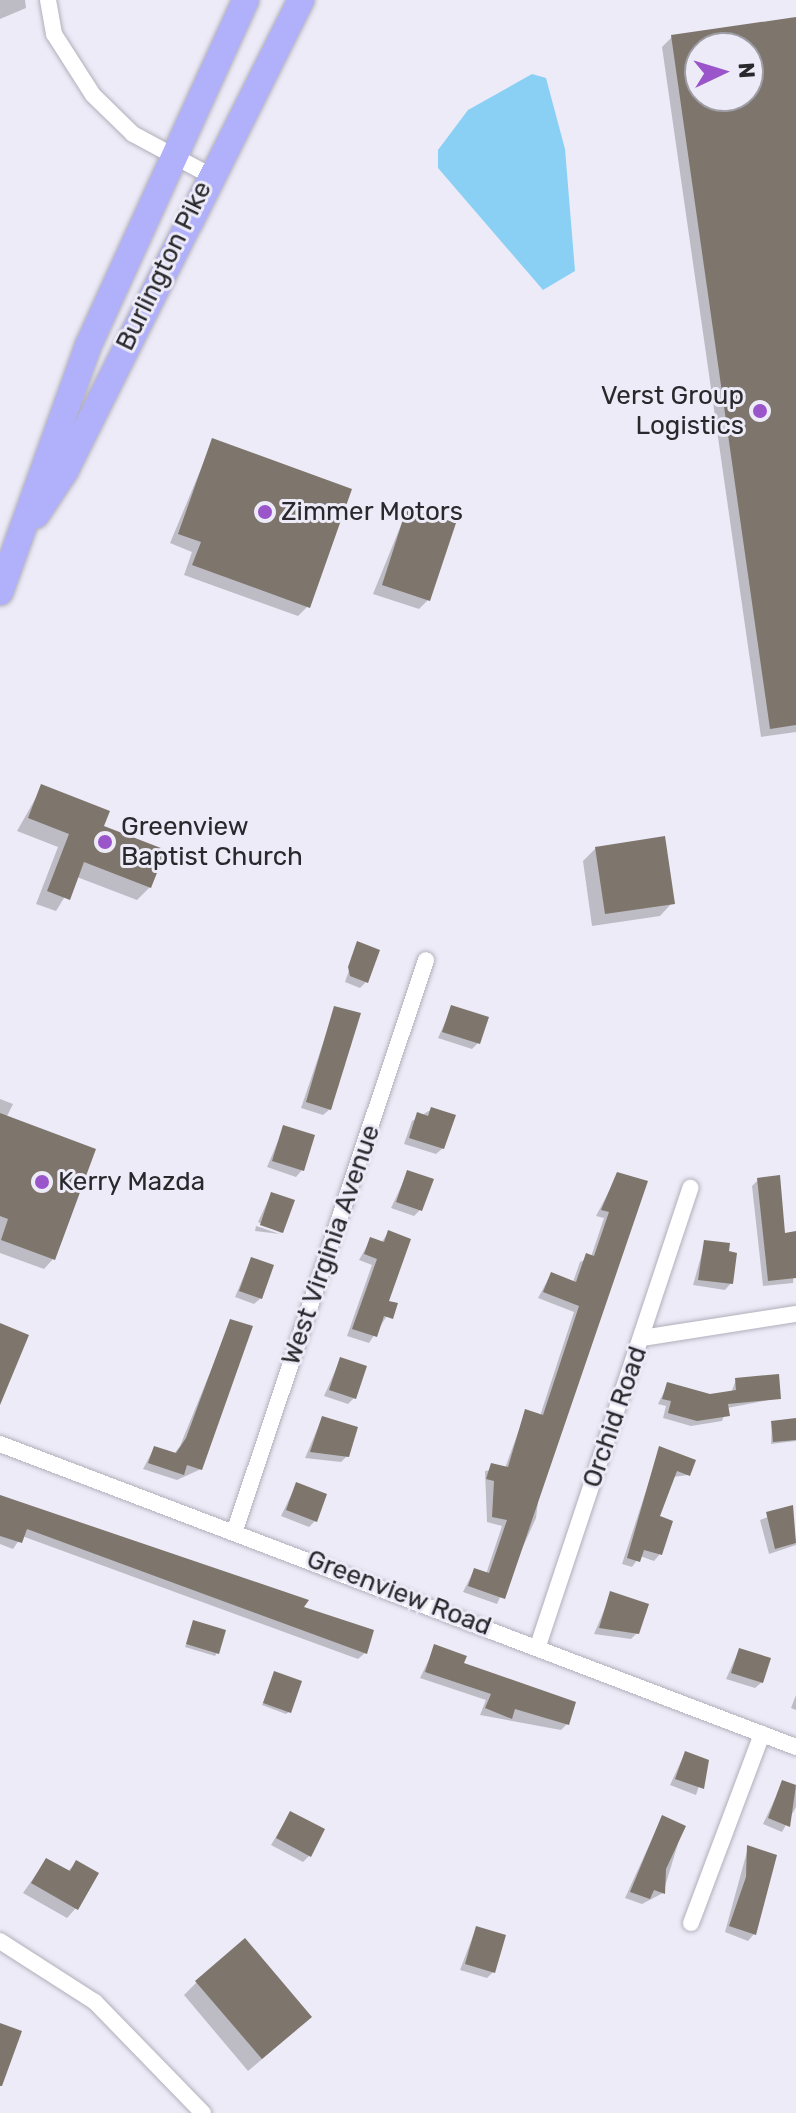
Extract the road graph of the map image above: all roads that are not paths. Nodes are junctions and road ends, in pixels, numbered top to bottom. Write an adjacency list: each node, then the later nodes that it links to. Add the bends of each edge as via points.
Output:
1 (48, 0): 4 (street, via 54,34 93,95)
2 (246, 0): 4 (main road, Burlington Pike)
3 (301, 0): 5 (main road, Burlington Pike)
4 (170, 157): 5 (street); 6 (main road, Burlington Pike, via 42,458)
5 (209, 175): 6 (main road, Burlington Pike, via 65,471)
6 (25, 531): 7 (main road, Burlington Pike)
7 (0, 592)
8 (426, 960): 13 (street, West Virginia Avenue)
9 (690, 1188): 11 (street, Orchid Road)
10 (796, 1314): 11 (street)
11 (642, 1338): 14 (street, Orchid Road)
12 (0, 1444): 13 (street, Greenview Road)
13 (235, 1530): 14 (street, Greenview Road)
14 (538, 1646): 15 (street, Greenview Road)
15 (762, 1734): 16 (street, Greenview Road); 17 (street)
16 (796, 1747)
17 (691, 1923)
18 (0, 1941): 19 (street, via 95,2002)
19 (203, 2113)

